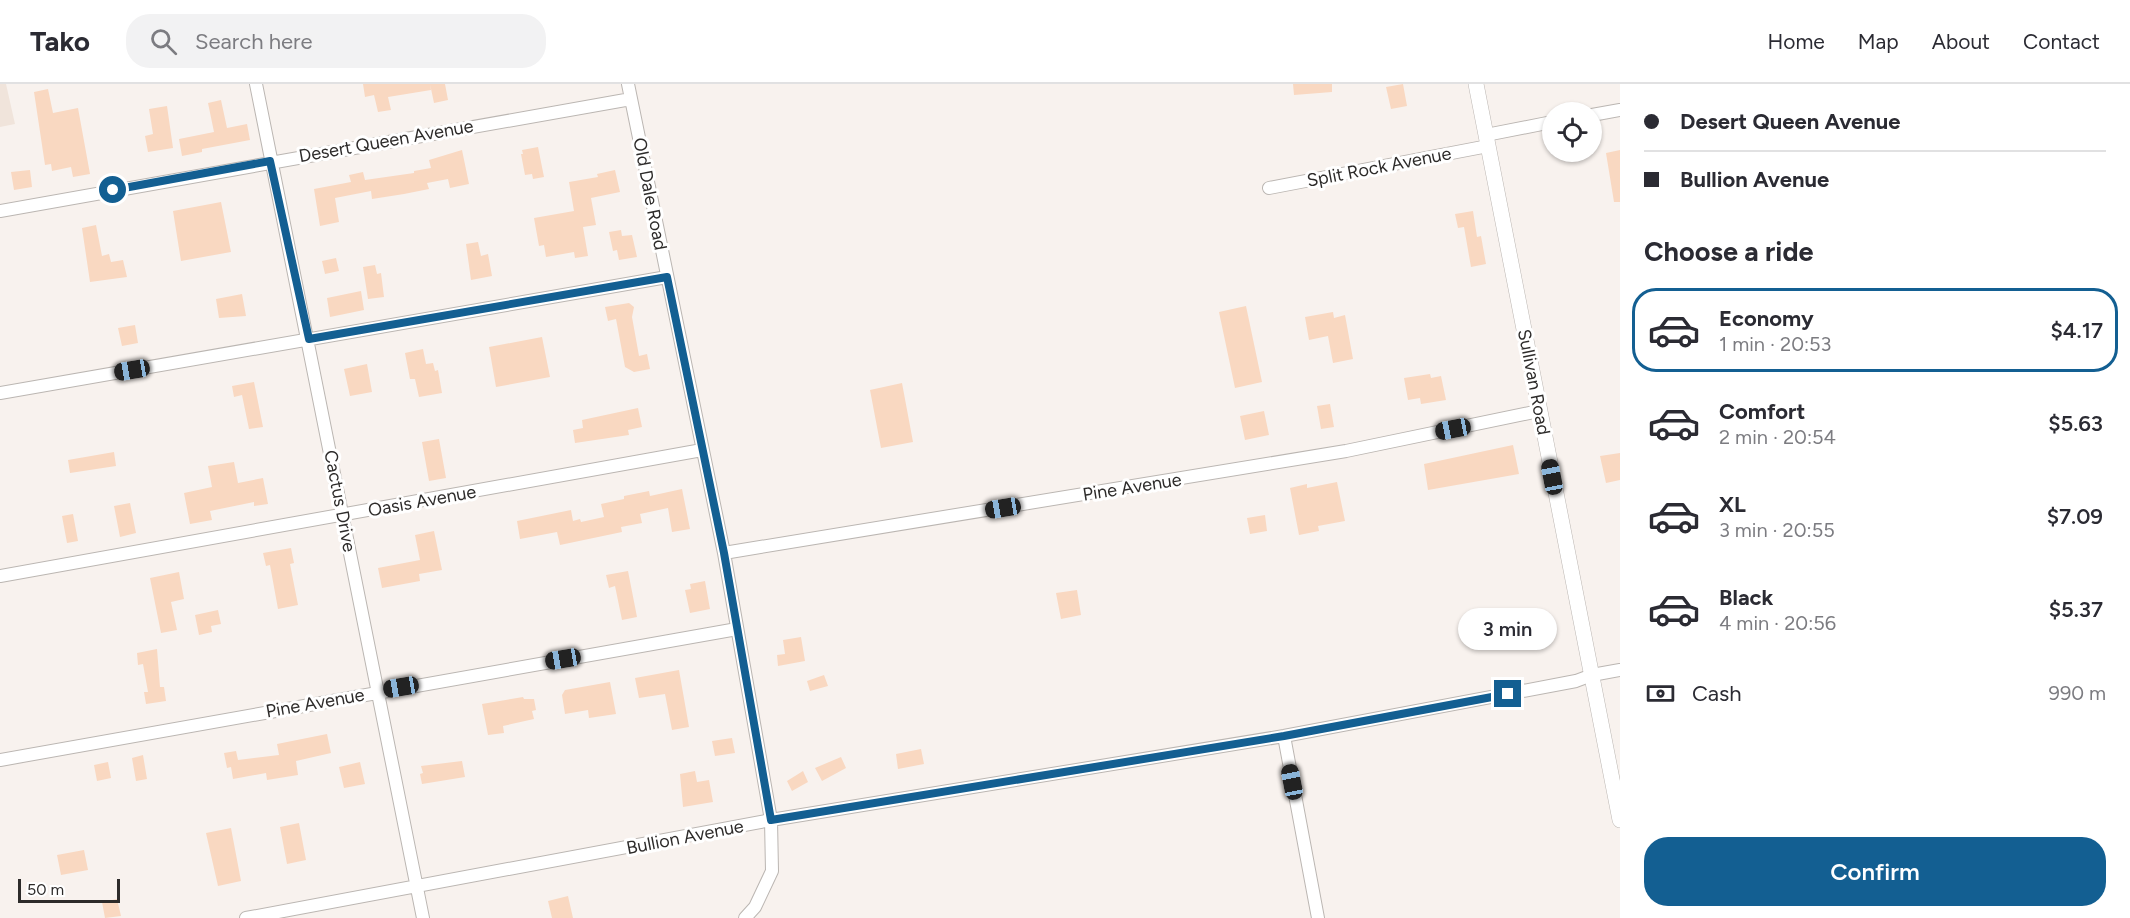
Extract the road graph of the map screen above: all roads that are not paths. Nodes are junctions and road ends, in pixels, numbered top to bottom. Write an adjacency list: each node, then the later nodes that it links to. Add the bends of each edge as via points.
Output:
1 (256, 84): 9 (street, Cactus Drive)
2 (628, 84): 4 (street, Old Dale Road)
3 (1476, 84): 8 (street, Sullivan Road)
4 (631, 99): 9 (street, Desert Queen Avenue); 12 (street, Old Dale Road)
5 (1620, 110): 6 (street)
6 (1602, 113)
7 (1542, 125): 8 (street, Split Rock Avenue)
8 (1487, 141): 10 (street, Split Rock Avenue); 15 (street, Sullivan Road)
9 (270, 161): 11 (street, Desert Queen Avenue); 13 (street, Cactus Drive)
10 (1269, 188)
11 (0, 211)
12 (667, 277): 13 (street); 16 (street, Old Dale Road)
13 (309, 339): 14 (street); 17 (street, Cactus Drive)
14 (0, 393)
15 (1539, 411): 18 (street, Pine Avenue, via 1346,451); 22 (street, Sullivan Road)
16 (702, 450): 17 (street, Oasis Avenue); 18 (street, Old Dale Road)
17 (342, 515): 19 (street, Oasis Avenue); 23 (street, Cactus Drive)
18 (724, 553): 20 (street, Old Dale Road)
19 (0, 576)
20 (737, 629): 23 (street, Pine Avenue); 26 (street, Old Dale Road)
21 (1620, 670): 22 (street, Bullion Avenue)
22 (1592, 675): 24 (street, Bullion Avenue); 27 (street, Sullivan Road)
23 (377, 691): 25 (street, Pine Avenue); 28 (street, Cactus Drive)
24 (1284, 736): 26 (street, Bullion Avenue); 32 (street)
25 (0, 760)
26 (771, 820): 28 (street, Bullion Avenue); 31 (street, Old Dale Road, via 772,871)
27 (1620, 820)
28 (417, 886): 29 (street, Bullion Avenue); 30 (street, Cactus Drive)
29 (246, 918)
30 (423, 918)
31 (746, 918)
32 (1318, 918)

